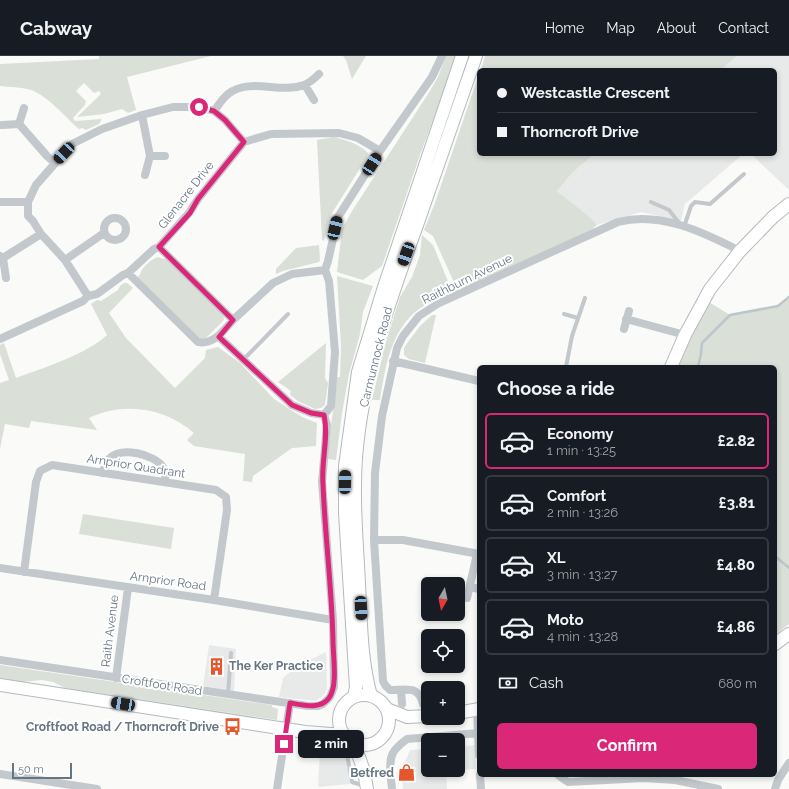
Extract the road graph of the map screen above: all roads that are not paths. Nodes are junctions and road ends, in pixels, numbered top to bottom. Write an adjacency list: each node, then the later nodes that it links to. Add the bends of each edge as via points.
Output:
1 (442, 56): 13 (street, via 432,76)
2 (462, 56): 72 (main road, Carmunnock Road, via 358,372 345,466 345,513 356,687)
3 (476, 56): 73 (main road, Carmunnock Road, via 397,281 367,385 356,458 356,512 363,647)
4 (319, 74): 5 (street)
5 (305, 85): 6 (street); 8 (street, via 288,88 243,87 227,95)
6 (314, 100)
7 (24, 108): 10 (street)
8 (214, 111): 9 (street, via 199,107 173,107); 12 (street)
9 (142, 115): 14 (street); 16 (street, via 102,129 72,144)
10 (19, 124): 11 (street); 16 (street)
11 (2, 125)
12 (244, 142): 13 (street, via 272,134 339,133 358,138); 26 (street, Glenacre Drive, via 198,199 190,213)
13 (380, 151): 30 (street, via 338,217)
14 (150, 156): 15 (street); 18 (street)
15 (165, 156)
16 (55, 163): 20 (street, via 36,185)
17 (744, 174): 23 (lane, via 710,204 695,202)
18 (145, 175)
19 (0, 202): 20 (street)
20 (28, 202): 25 (street, via 28,216)
21 (651, 202): 23 (lane, via 669,210)
22 (789, 204): 27 (main road)
23 (683, 226): 27 (street, Raithburn Avenue); 46 (street, Raithburn Avenue, via 643,218 618,222 439,303 419,316 403,336)
24 (104, 233): 29 (street)
25 (41, 234): 28 (street); 29 (street)
26 (159, 247): 31 (street, Glenacre Drive); 40 (street)
27 (740, 251): 42 (main road, via 710,289)
28 (1, 257): 32 (street)
29 (65, 260): 33 (street)
30 (325, 270): 40 (street, via 292,274 273,283); 50 (street, via 329,281 335,352 331,406)
31 (128, 273): 33 (street, Glenacre Drive, via 97,294); 43 (street, via 198,342 205,343)
32 (6, 278)
33 (88, 296): 44 (street, Glenacre Drive, via 83,301)
34 (585, 298): 38 (lane)
35 (629, 311): 39 (street)
36 (288, 314): 45 (lane)
37 (564, 314): 38 (lane)
38 (578, 318): 47 (lane)
39 (626, 319): 41 (street); 42 (street)
40 (233, 320): 43 (street)
41 (624, 329)
42 (685, 335): 48 (main road)
43 (219, 337): 45 (street)
44 (0, 339)
45 (244, 360): 50 (street, via 292,405)
46 (393, 361): 49 (street); 53 (street, Raithburn Avenue, via 382,416 375,473)
47 (566, 365)
48 (672, 365)
49 (477, 381)
50 (324, 415): 63 (street, via 326,425 322,482)
51 (102, 473): 52 (street, Arnprior Quadrant); 52 (street, via 110,458 121,453 137,452 155,460 163,468); 57 (street, Arnprior Quadrant, via 52,465 40,471 36,482)
52 (166, 482): 62 (street, Arnprior Quadrant, via 216,490 226,497 227,510)
53 (374, 540): 54 (street, via 403,540); 70 (street, Raithburn Avenue, via 383,681 390,690)
54 (477, 554)
55 (477, 558): 58 (street)
56 (0, 568): 57 (street, Arnprior Road)
57 (24, 572): 59 (street, Arnprior Road)
58 (470, 587): 60 (street); 61 (street)
59 (128, 588): 62 (street, Arnprior Road); 68 (street, Raith Avenue)
60 (477, 589)
61 (468, 598)
62 (214, 600): 63 (street, Arnprior Road)
63 (332, 620): 75 (street, Croftfoot Road, via 334,686 330,697 318,706)
64 (789, 634): 65 (main road)
65 (777, 643)
66 (231, 653): 71 (lane)
67 (0, 660): 68 (street, Croftfoot Road)
68 (116, 678): 71 (street, Croftfoot Road)
69 (0, 685): 84 (main road, Croftfoot Road)
70 (401, 690): 74 (street, Raithburn Avenue, via 410,689); 76 (street)
71 (228, 695): 75 (street, Croftfoot Road)
72 (354, 696): 73 (main road); 82 (main road, via 347,702)
73 (371, 696): 77 (main road)
74 (421, 696)
75 (290, 703): 84 (street)
76 (402, 704)
77 (387, 709): 81 (main road); 83 (main road)
78 (477, 709): 79 (main road)
79 (465, 712)
80 (421, 716): 81 (main road)
81 (407, 717): 83 (main road)
82 (339, 722): 85 (main road); 87 (main road)
83 (388, 728): 89 (main road)
84 (286, 729): 85 (main road, Croftfoot Road); 97 (street)
85 (321, 733): 87 (main road, Croftfoot Road); 95 (lane, via 322,748 347,754 352,782)
86 (477, 733): 98 (street, via 407,739 393,753)
87 (344, 735): 88 (main road)
88 (354, 743): 89 (main road); 91 (main road)
89 (374, 743): 91 (main road, via 368,753)
90 (789, 763): 101 (street)
91 (364, 771): 95 (main road)
92 (0, 774): 96 (street)
93 (480, 777): 99 (street)
94 (561, 777): 100 (street, via 568,782 644,778 675,780)
95 (367, 788)
96 (97, 789)
97 (277, 789)
98 (392, 789)
99 (481, 789)
100 (718, 789)
101 (775, 789)

